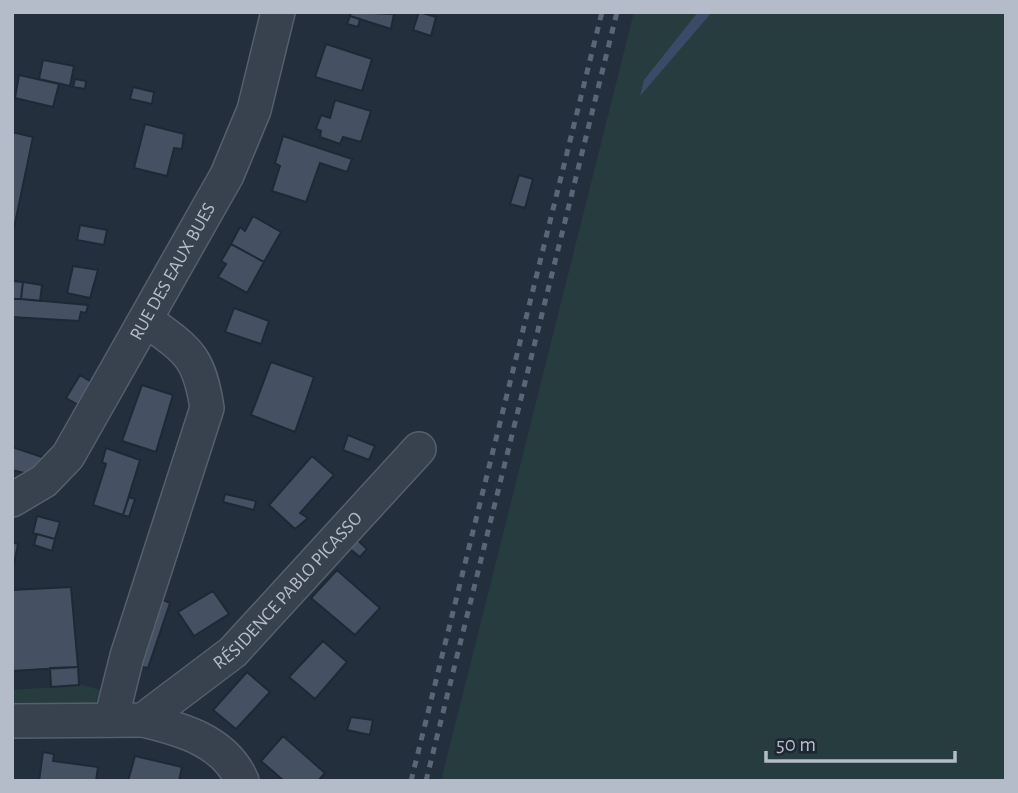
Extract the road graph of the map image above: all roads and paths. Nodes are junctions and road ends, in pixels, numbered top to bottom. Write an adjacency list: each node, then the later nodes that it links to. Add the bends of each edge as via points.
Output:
1 (278, 12): 2 (street, RUE DES EAUX BUES, via 254,110 227,175)
2 (146, 320): 4 (street, RUE DES EAUX BUES, via 68,456 44,481); 5 (street, via 186,349 202,376 207,408 127,656)
3 (419, 449): 5 (street, RÉSIDENCE PABLO PICASSO, via 233,652)
4 (12, 500)
5 (127, 720): 6 (street); 7 (street, via 181,729 214,746)
6 (12, 721)
7 (242, 781)

